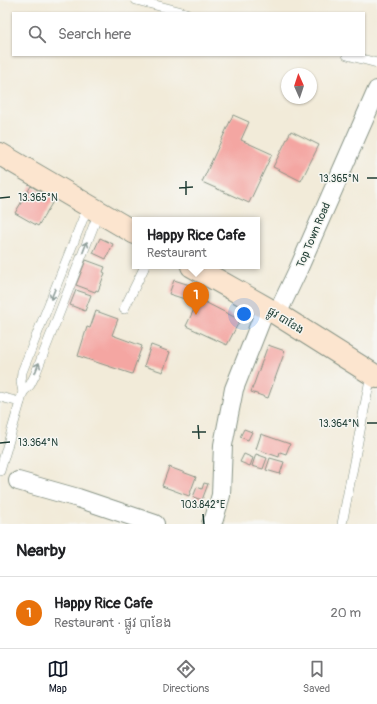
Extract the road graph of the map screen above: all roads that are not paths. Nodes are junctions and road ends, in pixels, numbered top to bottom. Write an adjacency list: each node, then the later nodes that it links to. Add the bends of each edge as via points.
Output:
1 (136, 0): 2 (lane)
2 (182, 12)
3 (351, 56): 4 (lane)
4 (377, 63)
5 (377, 90): 12 (street, Top Town Road, via 298,270)
6 (1, 159): 7 (street)
7 (93, 209): 8 (street); 15 (lane, via 22,372 23,392)
8 (132, 231)
9 (144, 269): 11 (lane)
10 (197, 269): 12 (street, ផ្លូវ បាខែង)
11 (124, 309)
12 (272, 311): 13 (street, ផ្លូវ បាខែង); 19 (street, Top Town Road, via 234,389 223,445 221,495)
13 (374, 376): 20 (lane)
14 (0, 397): 15 (lane)
15 (20, 402): 16 (lane)
16 (0, 471)
17 (18, 481): 18 (street)
18 (155, 524)
19 (211, 524)
20 (342, 524)

